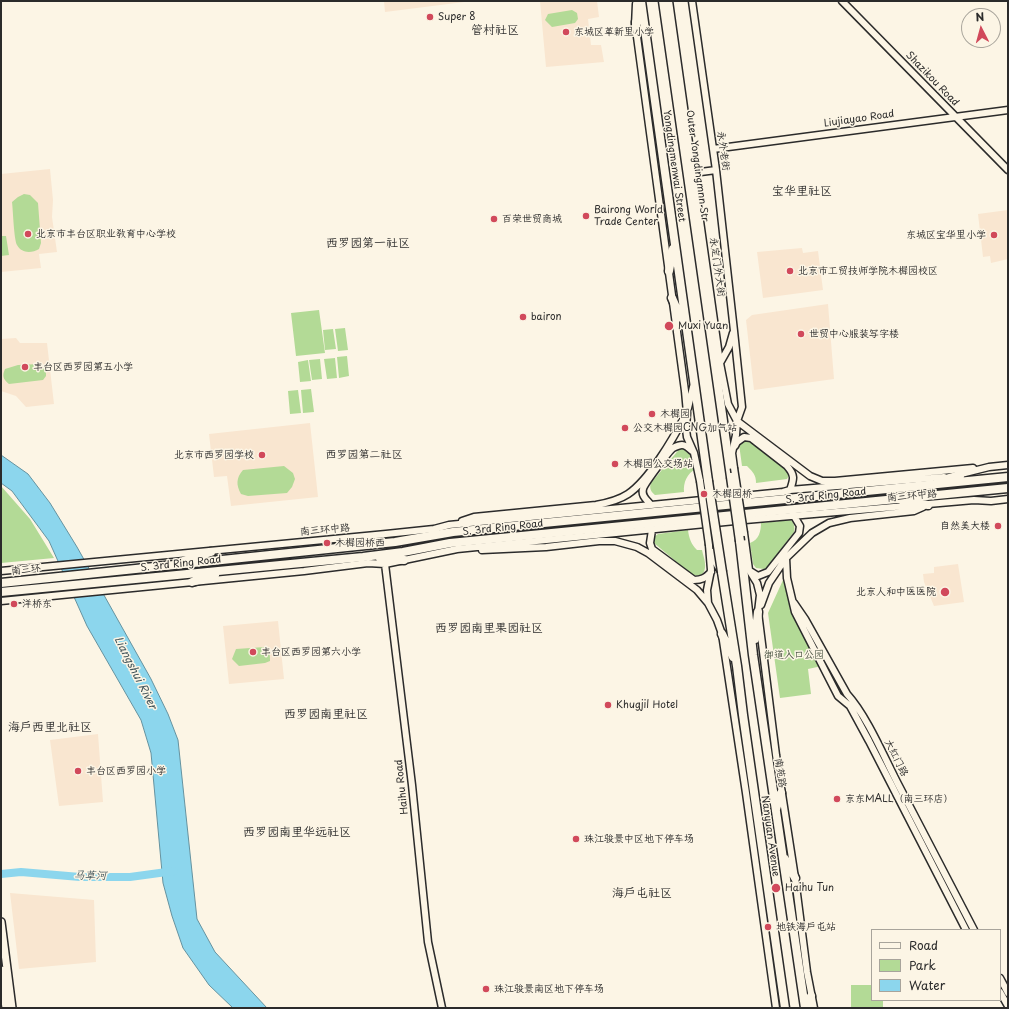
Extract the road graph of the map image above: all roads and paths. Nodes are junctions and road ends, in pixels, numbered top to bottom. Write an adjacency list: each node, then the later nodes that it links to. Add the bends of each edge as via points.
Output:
1 (633, 1): 8 (street)
2 (638, 1): 8 (highway)
3 (641, 1): 15 (highway, Yongdingmenwai Street)
4 (663, 1): 42 (highway, Outer Yongdingmnn Str, bridge, via 731,477)
5 (669, 1): 14 (street, 永定门外大街)
6 (692, 1): 11 (street, 永外老街)
7 (842, 1): 10 (street, Shazikou Road)
8 (636, 26): 16 (street)
9 (1008, 110): 10 (street, Liujiayao Road)
10 (954, 117): 11 (street, Liujiayao Road); 13 (street, Shazikou Road)
11 (713, 149): 12 (street, 永外老街)
12 (716, 170): 14 (street); 18 (street, 永外老街)
13 (1008, 170)
14 (693, 173): 20 (street, 永定门外大街)
15 (674, 241): 16 (highway); 19 (highway, Yongdingmenwai Street)
16 (669, 271): 17 (street)
17 (672, 298): 19 (highway); 22 (street)
18 (734, 331): 20 (street); 23 (street, 永外老街, via 742,407)
19 (688, 334): 21 (highway)
20 (720, 363): 23 (street, 永定门外大街, via 728,404)
21 (694, 380): 22 (street); 30 (highway)
22 (687, 413): 24 (street, via 687,437); 39 (street, via 675,436 641,484 627,495 596,505 474,517)
23 (737, 422): 25 (street); 27 (street, via 810,476 822,481)
24 (694, 453): 30 (street); 36 (street, via 682,445 672,449 643,489 645,498)
25 (732, 453): 33 (street, via 737,442 744,437 751,438 792,472 794,477); 42 (street, bridge)
26 (1008, 465): 27 (street)
27 (989, 467): 28 (street)
28 (960, 475): 31 (highway); 33 (street)
29 (1008, 477): 31 (highway, S. 3rd Ring Road)
30 (704, 481): 44 (street, bridge); 57 (highway, bridge)
31 (912, 487): 39 (highway, S. 3rd Ring Road)
32 (1008, 488): 34 (highway, S. 3rd Ring Road)
33 (790, 490): 36 (street)
34 (891, 499): 37 (highway); 43 (highway, S. 3rd Ring Road)
35 (1008, 499): 37 (street, 南三环中路)
36 (651, 505): 39 (street)
37 (928, 505): 38 (street, 南三环中路); 49 (street, via 914,511 850,518 829,523 812,533)
38 (794, 516): 41 (street, 南三环中路); 54 (street, via 800,526 799,533 768,572 758,576)
39 (451, 528): 40 (highway); 52 (highway, S. 3rd Ring Road, via 395,542)
40 (434, 529): 46 (street, 南三环中路)
41 (652, 530): 45 (street, 南三环中路); 56 (street, via 652,549 694,580 704,579)
42 (742, 537): 54 (street); 68 (highway, 南苑路)
43 (468, 542): 45 (highway); 48 (highway, S. 3rd Ring Road)
44 (709, 545): 56 (street); 57 (street)
45 (457, 549): 47 (street)
46 (211, 552): 52 (highway); 55 (street, 南三环中路)
47 (432, 554): 50 (street); 65 (street, via 615,541 648,553 697,590)
48 (363, 557): 50 (highway); 53 (highway, S. 3rd Ring Road)
49 (786, 558): 63 (street, 大红门路); 66 (street, via 770,583)
50 (404, 560): 51 (street)
51 (385, 564): 59 (street, via 368,563); 85 (street, Haihu Road, via 428,942)
52 (169, 566): 58 (highway, S. 3rd Ring Road)
53 (233, 569): 59 (highway); 61 (highway, S. 3rd Ring Road)
54 (749, 570): 66 (street, via 757,583 760,595)
55 (1, 572)
56 (711, 572): 65 (street, via 707,590)
57 (722, 572): 69 (highway)
58 (52, 577): 60 (highway, 南三环)
59 (192, 582): 61 (street)
60 (1, 583)
61 (110, 585): 62 (highway, S. 3rd Ring Road, via 54,586); 64 (street, via 56,595)
62 (2, 592)
63 (792, 600): 75 (street, 大红门路, via 795,612 838,696 850,706 870,741); 76 (street, 大红门路, via 875,739)
64 (1, 601)
65 (708, 603): 67 (street)
66 (758, 612): 68 (highway); 70 (street)
67 (722, 634): 69 (highway); 86 (street, via 746,786)
68 (753, 655): 71 (highway, 南苑路)
69 (737, 666): 87 (highway)
70 (781, 793): 71 (highway); 73 (street)
71 (776, 812): 72 (highway, 南苑路)
72 (782, 852): 73 (highway); 88 (highway, 南苑路)
73 (795, 878): 81 (street)
74 (1, 922): 84 (main road)
75 (965, 929)
76 (973, 929)
77 (1, 970): 83 (main road)
78 (1001, 980): 79 (street)
79 (1008, 993)
80 (1001, 994): 82 (street)
81 (811, 996): 88 (highway); 89 (street)
82 (1008, 1006)
83 (6, 1008)
84 (12, 1008)
85 (442, 1008)
86 (776, 1008)
87 (785, 1008)
88 (806, 1008)
89 (814, 1008)

